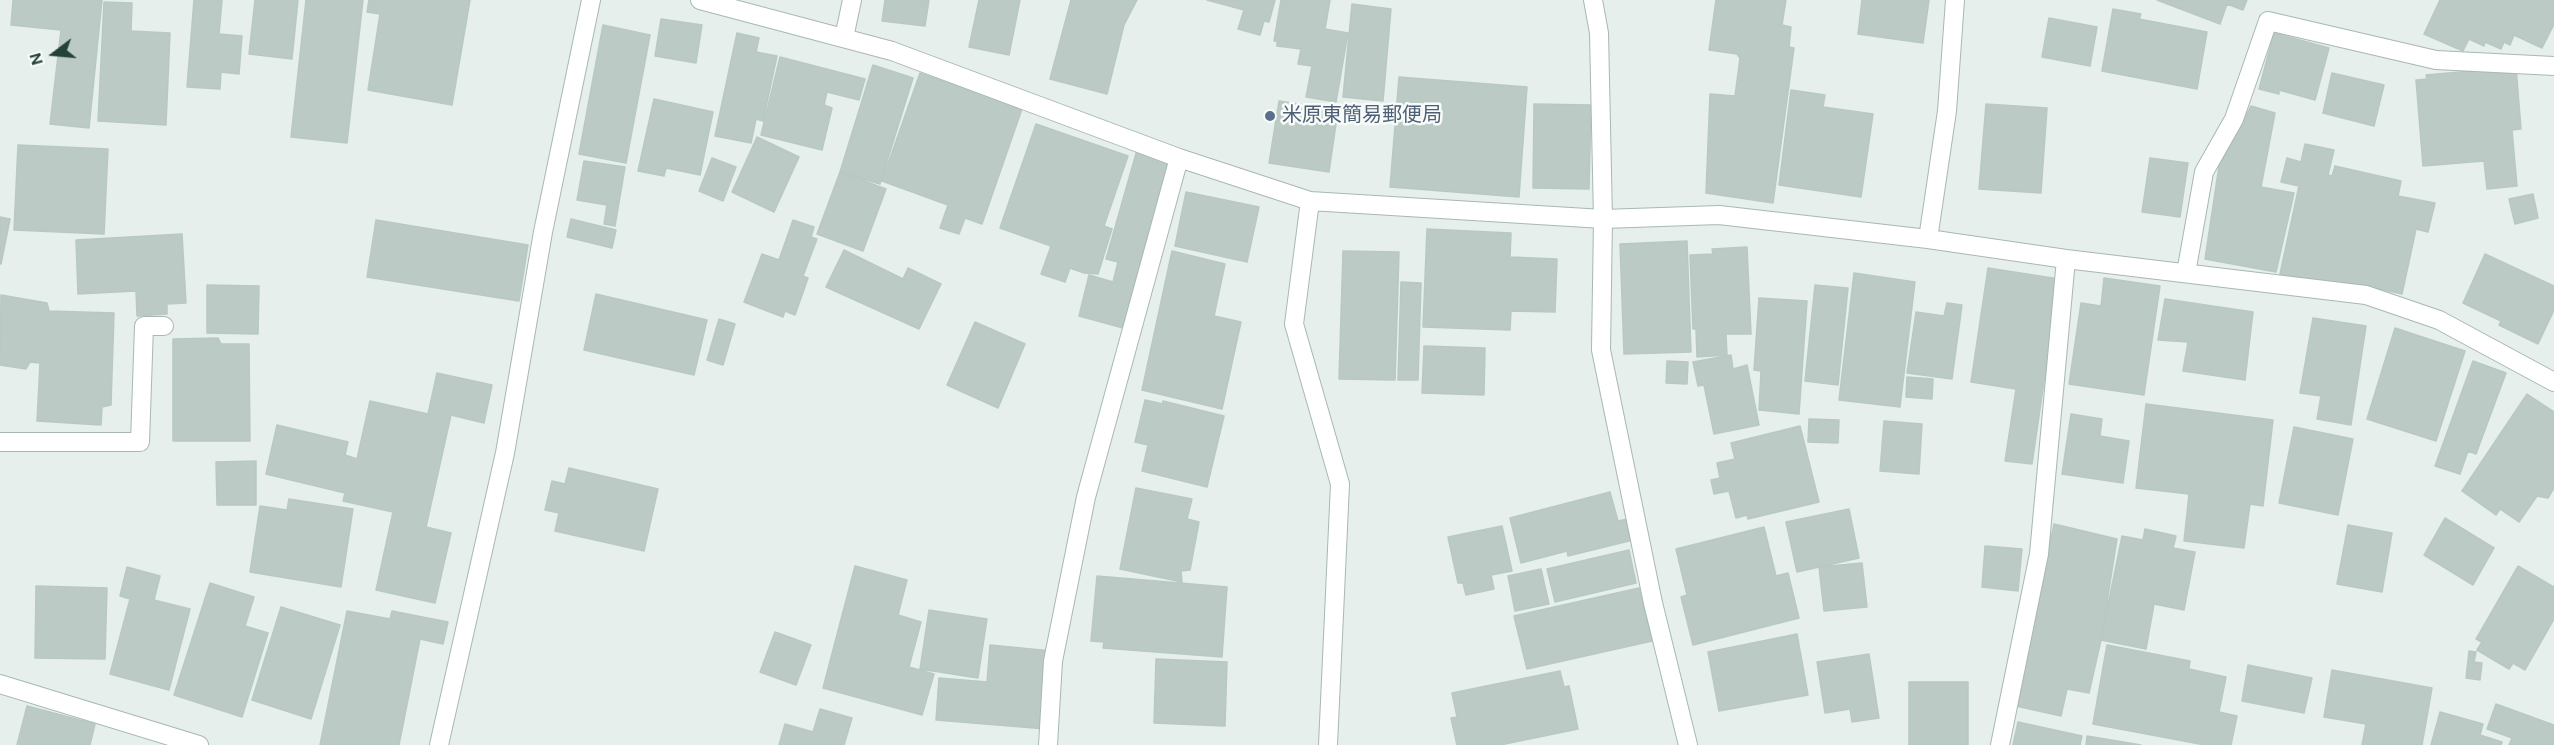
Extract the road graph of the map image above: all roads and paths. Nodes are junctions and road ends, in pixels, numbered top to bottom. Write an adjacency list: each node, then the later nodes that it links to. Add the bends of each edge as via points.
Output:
1 (591, 0): 19 (street, via 543,232 505,453)
2 (700, 0): 6 (street)
3 (852, 0): 6 (street)
4 (1593, 0): 10 (street, via 1599,33)
5 (1955, 0): 11 (street, via 1947,111)
6 (844, 38): 8 (street, via 892,51)
7 (2554, 66): 13 (street, via 2436,60 2268,21 2234,118 2204,172)
8 (1179, 158): 9 (street); 20 (street, via 1086,496 1053,661)
9 (1310, 201): 10 (street); 21 (street, via 1294,324 1340,484)
10 (1603, 219): 11 (street, via 1719,215); 22 (street, via 1601,350 1653,603)
11 (1928, 239): 12 (street)
12 (2066, 259): 13 (street); 23 (street, via 2038,554)
13 (2186, 273): 15 (street, via 2366,295 2439,320)
14 (164, 326): 16 (street, via 144,326 140,442)
15 (2554, 382)
16 (0, 442)
17 (0, 684): 18 (street)
18 (199, 745)
19 (439, 745)
20 (1048, 745)
21 (1328, 745)
22 (1688, 745)
23 (2000, 745)

